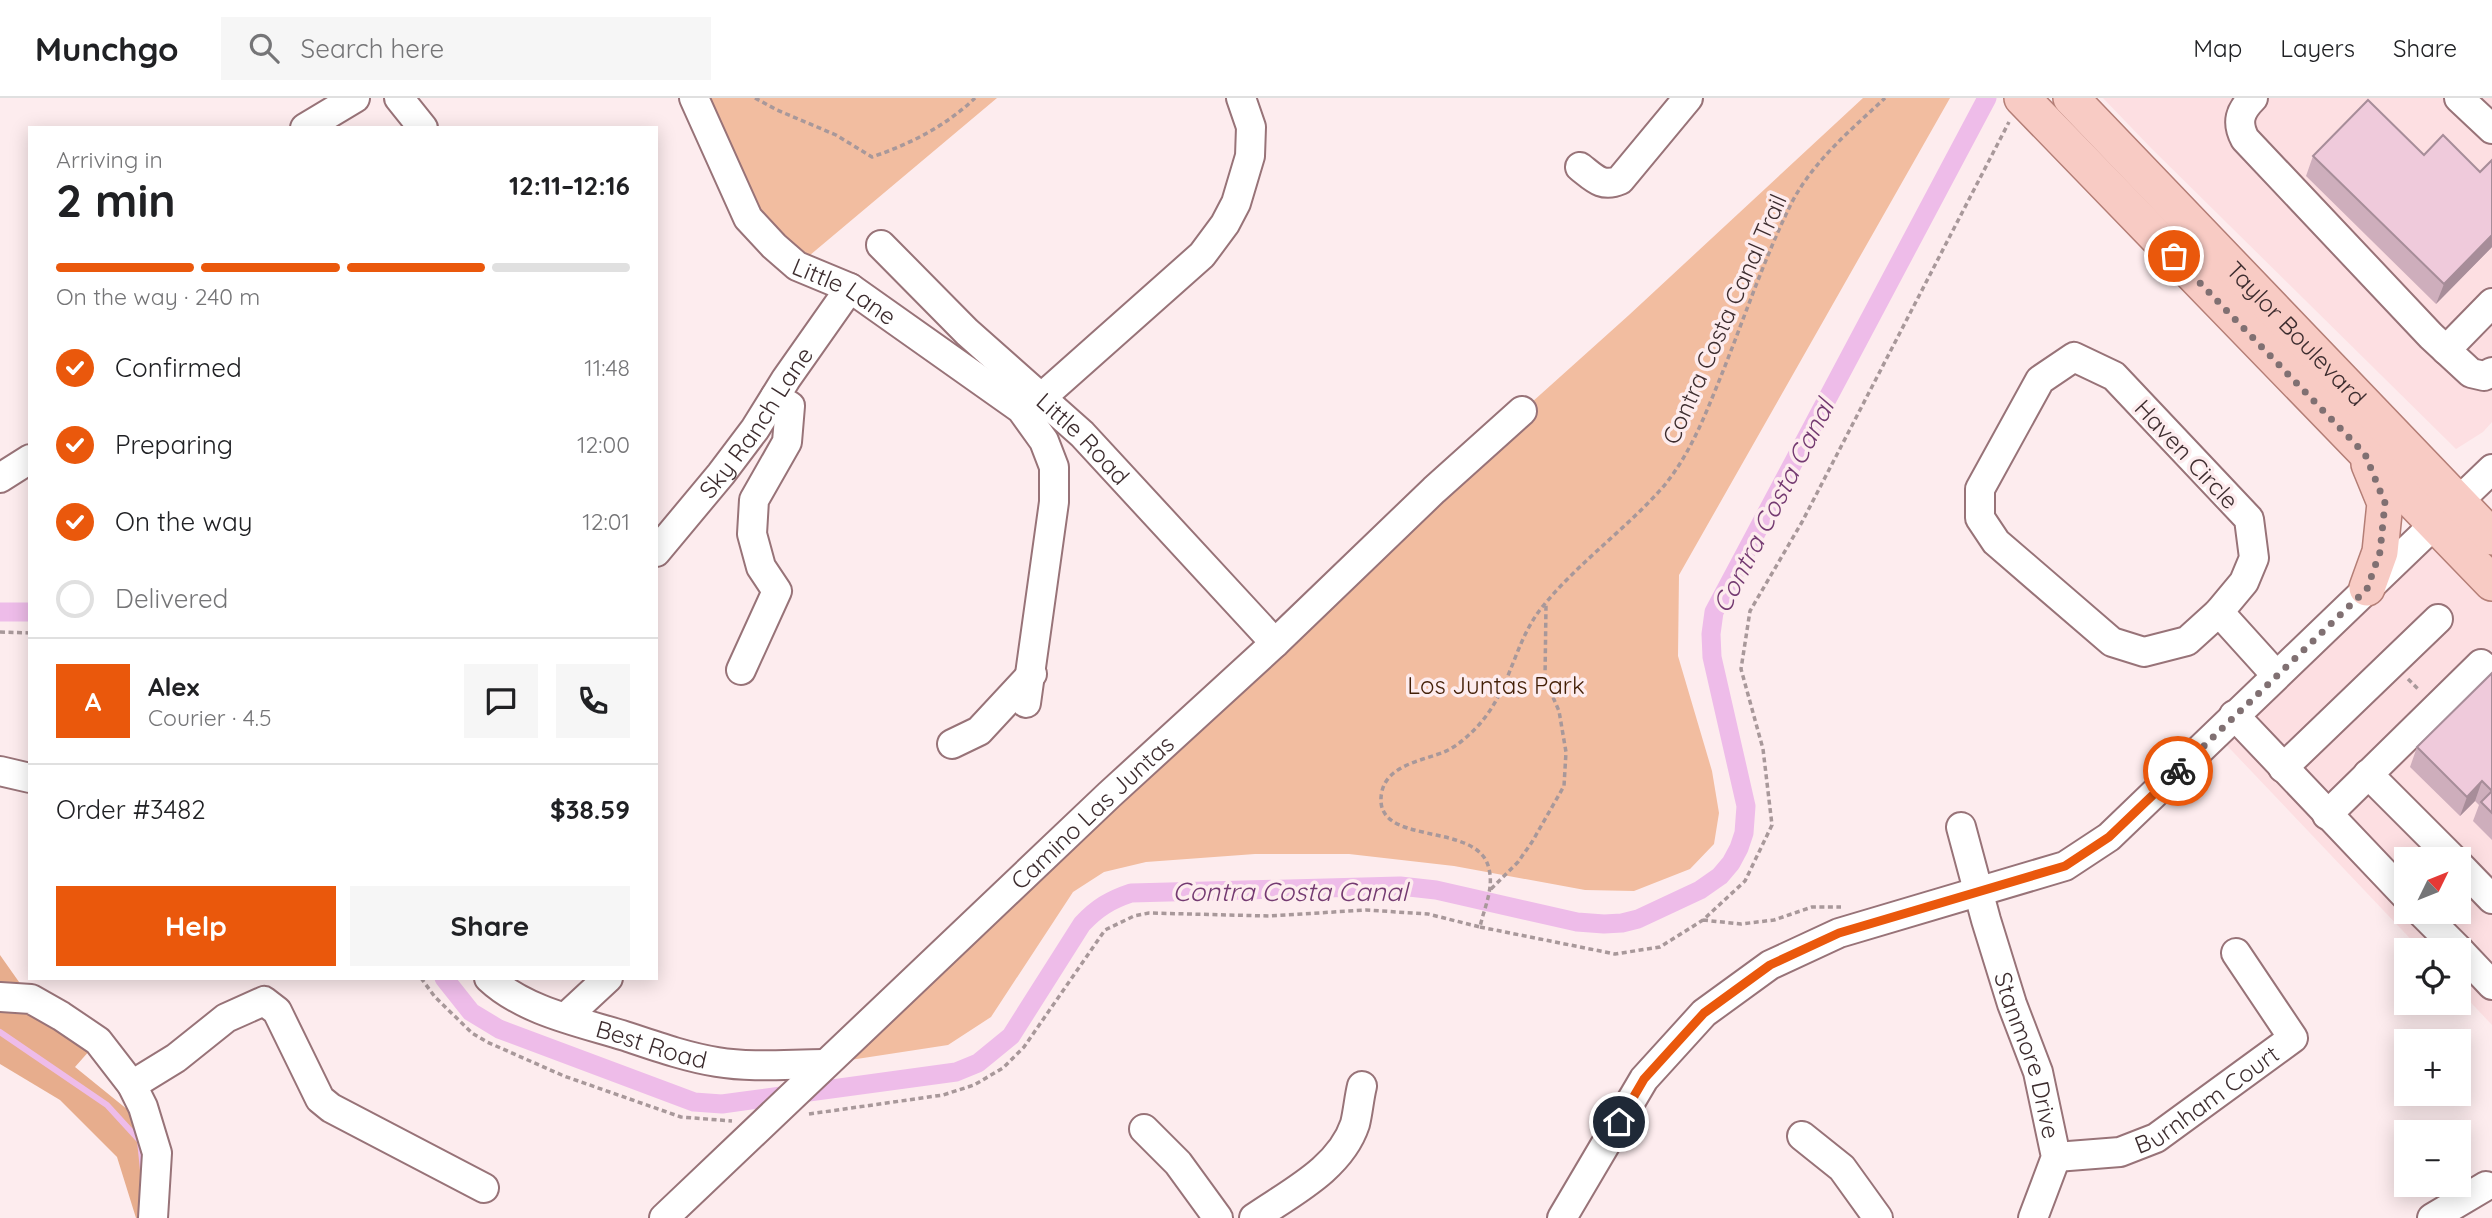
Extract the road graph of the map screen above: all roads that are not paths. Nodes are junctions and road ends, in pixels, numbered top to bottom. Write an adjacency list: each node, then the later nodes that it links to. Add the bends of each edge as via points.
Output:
1 (355, 98): 10 (street)
2 (400, 98): 11 (street)
3 (694, 98): 15 (street, Little Lane, via 748,218 797,266)
4 (1241, 98): 20 (street, via 1251,127 1250,156 1225,224 1202,255)
5 (1688, 98): 13 (street, via 1620,180 1600,183)
6 (2071, 98): 26 (main road, Taylor Boulevard)
7 (2253, 98): 17 (street, via 2242,109 2239,121 2245,139)
8 (2459, 98): 12 (street)
9 (2018, 106): 22 (main road, Taylor Boulevard)
10 (307, 126)
11 (421, 126)
12 (2492, 130)
13 (1580, 167)
14 (881, 245): 20 (street, Little Road)
15 (850, 288): 19 (street, Sky Ranch Lane); 36 (street, Little Lane, via 1021,409 1044,441 1054,467 1054,502)
16 (2492, 303): 17 (street)
17 (2446, 350): 18 (street, via 2471,373 2484,376)
18 (2492, 372)
19 (775, 397): 28 (street, Sky Ranch Lane, via 721,474); 35 (street, via 790,406 787,442 754,500 752,534 761,567 777,592)
20 (1041, 398): 33 (street, Little Road, via 1082,434)
21 (1522, 411): 33 (street, Camino Las Juntas)
22 (2365, 454): 26 (main road, Taylor Boulevard); 30 (main road, via 2385,503 2380,552)
23 (28, 459): 25 (street)
24 (2492, 469): 26 (street)
25 (0, 478)
26 (2447, 514): 27 (main road, Taylor Boulevard); 29 (main road, Taylor Boulevard); 30 (street)
27 (2492, 537)
28 (658, 550)
29 (2492, 583)
30 (2367, 589): 37 (street)
31 (2219, 612): 31 (street, Haven Circle, via 2186,641 2144,652 2112,642 1996,541 1980,518 1980,489 2040,380 2074,357 2114,376 2249,519 2254,558 2244,582); 37 (street)
32 (2438, 619): 41 (street)
33 (1275, 643): 61 (street, Camino Las Juntas)
34 (2481, 664): 43 (street)
35 (741, 670)
36 (1032, 674): 38 (street, Little Lane); 40 (street, via 979,731)
37 (2276, 675): 39 (street)
38 (1027, 703)
39 (2234, 715): 41 (street); 50 (street, via 2109,837 2065,866)
40 (952, 744)
41 (2283, 768): 45 (street)
42 (0, 771): 44 (street)
43 (2368, 774): 45 (street); 47 (street)
44 (28, 778)
45 (2327, 815): 49 (street)
46 (1961, 827): 50 (street, Stanmore Drive)
47 (2441, 847)
48 (2471, 877): 51 (street)
49 (2394, 885)
50 (1979, 891): 66 (street, Stanmore Drive, via 2012,1004 2038,1072); 73 (street, via 1839,933 1770,965 1704,1013 1644,1079)
51 (2492, 899)
52 (2433, 924): 53 (street)
53 (2447, 938)
54 (2236, 953): 66 (street, Burnham Court, via 2293,1038 2156,1138 2120,1152)
55 (2471, 963): 58 (street)
56 (492, 980): 60 (street, Best Road, via 514,997)
57 (606, 980): 60 (street)
58 (2492, 985)
59 (0, 997): 62 (street, via 31,999 61,1016 98,1041)
60 (566, 1017): 61 (street, Best Road, via 719,1063)
61 (818, 1070): 70 (street, Camino Las Juntas)
62 (132, 1085): 68 (street, via 176,1058 226,1018 264,1001 278,1011 320,1098); 69 (street, via 157,1153)
63 (1362, 1086): 72 (street, via 1354,1124 1339,1153)
64 (1144, 1129): 71 (street, via 1178,1163)
65 (1802, 1136): 74 (street, via 1843,1168)
66 (2056, 1157): 75 (street, Stanmore Drive)
67 (2486, 1186): 76 (street)
68 (484, 1188)
69 (153, 1218)
70 (664, 1218)
71 (1218, 1218)
72 (1254, 1218)
73 (1562, 1218)
74 (1878, 1218)
75 (2033, 1218)
76 (2432, 1218)

